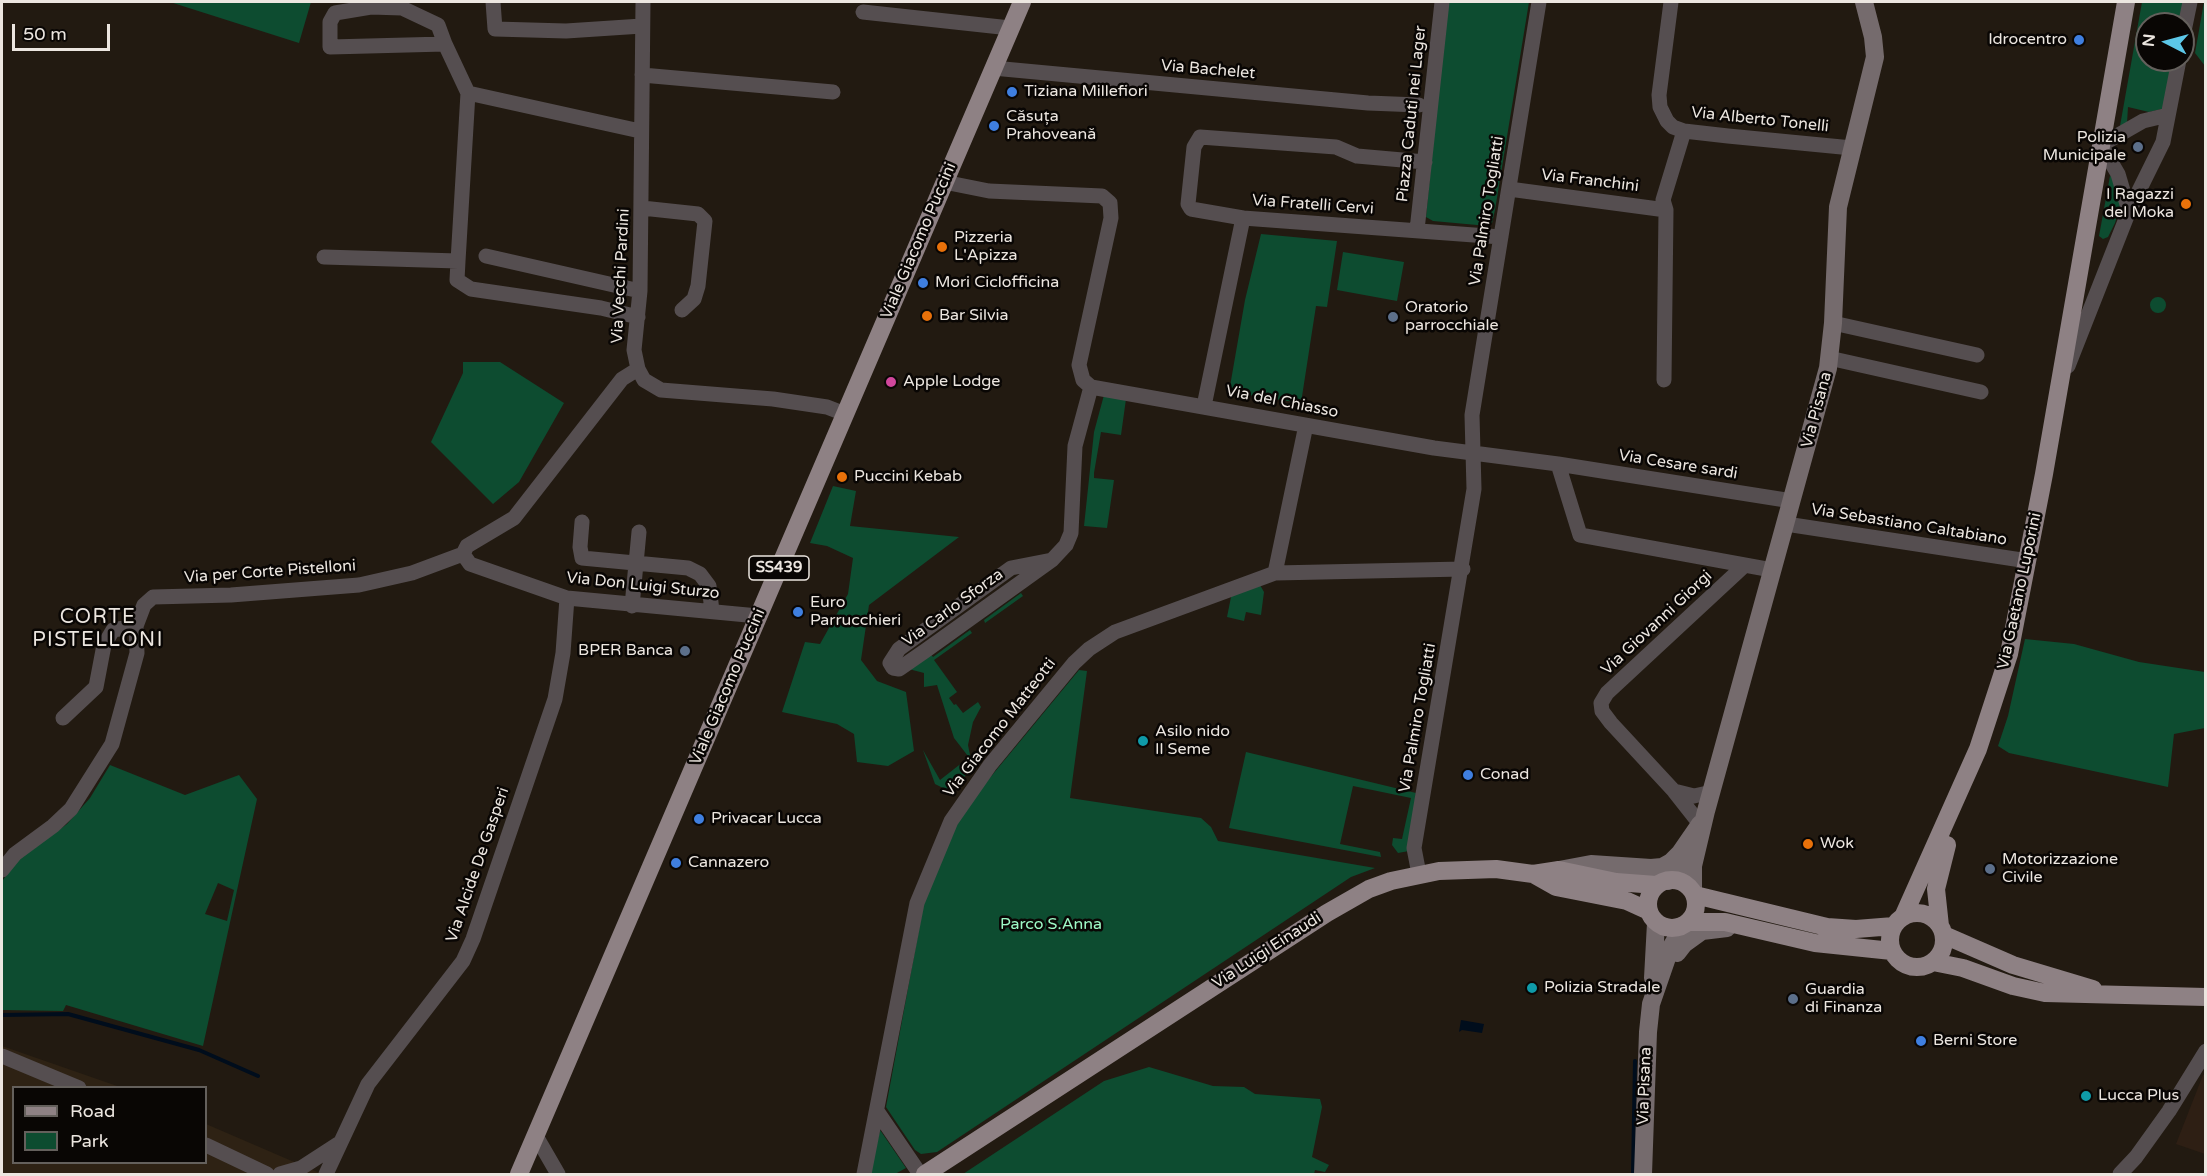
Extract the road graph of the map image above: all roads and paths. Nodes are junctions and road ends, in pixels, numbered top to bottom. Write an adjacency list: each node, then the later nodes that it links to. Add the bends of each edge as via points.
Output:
1 (493, 2): 10 (street, via 495,29 566,31)
2 (643, 2): 10 (street, Via Vecchi Pardini)
3 (1022, 2): 11 (main road, Viale Giacomo Puccini / SS439)
4 (1442, 2): 24 (street, Piazza Caduti nei Lager)
5 (1539, 2): 26 (street, Via Palmiro Togliatti)
6 (1671, 2): 21 (street, Via Alberto Tonelli, via 1660,107 1667,121)
7 (1864, 2): 23 (main road, Via Pisana, via 1875,57)
8 (2126, 2): 22 (main road, Via Gaetano Luporini)
9 (863, 12): 11 (street)
10 (642, 26): 15 (street, Via Vecchi Pardini)
11 (1010, 28): 13 (main road, Viale Giacomo Puccini / SS439)
12 (445, 44): 12 (street, via 438,25 402,8 371,7 335,13 330,22 330,47); 17 (street)
13 (993, 68): 18 (street, Via Bachelet); 25 (main road, Viale Giacomo Puccini / SS439)
14 (2177, 72): 19 (street, Via Gaetano Luporini)
15 (642, 75): 16 (street); 20 (street, Via Vecchi Pardini)
16 (832, 92)
17 (468, 93): 20 (street); 37 (street)
18 (1419, 105)
19 (2168, 115): 22 (street, via 2144,121); 29 (street, Via Gaetano Luporini, via 2156,161)
20 (640, 131): 27 (street, Via Vecchi Pardini)
21 (1684, 131): 23 (street, Via Alberto Tonelli); 28 (street, via 1663,200)
22 (2101, 145): 29 (street, via 2118,174); 34 (main road, Via Gaetano Luporini)
23 (1852, 148): 41 (main road, Via Pisana, via 1838,207)
24 (1425, 162): 30 (street, via 1357,156 1336,147 1200,137 1194,147 1188,204 1191,209); 31 (street, Piazza Caduti nei Lager)
25 (944, 182): 46 (street, via 989,191 1101,196 1110,203 1111,218 1078,365); 50 (main road, Viale Giacomo Puccini / SS439)
26 (1509, 189): 28 (street, Via Franchini); 32 (street, Via Palmiro Togliatti)
27 (642, 208): 38 (street, Via Vecchi Pardini); 39 (street, via 698,214 705,220 698,286 694,299)
28 (1666, 210): 45 (street)
29 (2129, 211): 33 (street, Via Gaetano Luporini)
30 (1243, 218): 31 (street, Via Fratelli Cervi); 49 (street, Via Fratelli Cervi)
31 (1417, 230): 32 (street, Via Fratelli Cervi)
32 (1501, 237): 52 (street, Via Palmiro Togliatti, via 1472,415)
33 (2115, 245): 34 (street, via 2104,256); 48 (street, Via Gaetano Luporini)
34 (2082, 254): 48 (main road, Via Gaetano Luporini)
35 (486, 256): 38 (street)
36 (324, 257): 37 (street)
37 (458, 261): 40 (street, via 457,280 471,289)
38 (640, 291): 40 (street, Via Vecchi Pardini)
39 (682, 310)
40 (638, 318): 44 (street, Via Vecchi Pardini, via 634,350)
41 (1833, 323): 42 (street); 43 (main road, Via Pisana)
42 (1977, 355)
43 (1829, 358): 47 (street); 54 (main road, Via Pisana)
44 (638, 369): 50 (street, via 644,380 661,390 773,399 827,407); 58 (street, Via per Corte Pistelloni, via 622,379 514,518 467,546)
45 (1664, 380)
46 (1090, 387): 49 (street, Via del Chiasso); 59 (street, Via Carlo Sforza, via 1076,446 1071,533)
47 (1981, 392)
48 (2058, 394): 60 (main road, Via Gaetano Luporini)
49 (1204, 406): 51 (street, Via del Chiasso)
50 (845, 414): 69 (main road, Viale Giacomo Puccini / SS439)
51 (1306, 425): 52 (street, Via del Chiasso); 65 (street)
52 (1473, 452): 53 (street, Via del Chiasso); 63 (street, Via Palmiro Togliatti, via 1474,489)
53 (1558, 465): 54 (street, Via Cesare sardi); 62 (street, via 1580,535)
54 (1792, 501): 56 (main road, Via Pisana)
55 (582, 522): 61 (street, via 582,558)
56 (1786, 524): 60 (street, Via Sebastiano Caltabiano); 64 (main road, Via Pisana)
57 (639, 532): 61 (street)
58 (463, 554): 66 (street, Via Don Luigi Sturzo, via 470,564); 70 (street, Via per Corte Pistelloni, via 412,573 359,585 153,597 144,605)
59 (1052, 560): 59 (street, Via Carlo Sforza, via 1011,568 899,649 890,663 893,668 899,669)
60 (2028, 561): 72 (main road, Via Gaetano Luporini, via 2001,683)
61 (636, 562): 67 (street); 68 (street, via 688,568 700,574 709,586)
62 (1745, 565): 64 (street); 73 (street, Via Giovanni Giorgi, via 1607,693 1601,703 1611,723)
63 (1463, 569): 65 (street); 78 (street, Via Palmiro Togliatti, via 1414,848)
64 (1772, 570): 74 (main road, Via Pisana)
65 (1275, 573): 96 (street, Via Giacomo Matteotti, via 1115,632 1089,649 975,785 951,821 921,888)
66 (567, 598): 67 (street, Via Don Luigi Sturzo); 98 (street, Via Alcide De Gasperi, via 555,699 473,939 463,961 368,1084)
67 (632, 606): 68 (street, Via Don Luigi Sturzo)
68 (712, 611): 69 (street, Via Don Luigi Sturzo)
69 (758, 616): 97 (main road, Viale Giacomo Puccini / SS439)
70 (136, 626): 71 (street, via 113,630 104,645 96,687); 76 (street, Via per Corte Pistelloni, via 137,653 112,744 71,808 54,826 15,854)
71 (63, 718)
72 (1965, 782): 83 (main road, Via Gaetano Luporini); 86 (main road, Via Gaetano Luporini, via 1936,889)
73 (1674, 791): 74 (street, via 1694,796); 75 (street, Via Giovanni Giorgi)
74 (1712, 792): 75 (main road, Via Pisana)
75 (1703, 817): 77 (main road, via 1680,853 1662,867 1591,864); 80 (main road, Via Pisana, via 1690,850); 81 (main road, Via Pisana, via 1693,866)
76 (2, 870)
77 (1559, 870): 79 (main road); 80 (main road, via 1616,882)
78 (1419, 874): 79 (main road, Via Luigi Einaudi, via 1476,868); 108 (main road, Via Luigi Einaudi, via 1369,890 1327,913)
79 (1533, 874): 82 (main road, Via Luigi Einaudi, via 1556,887 1627,901)
80 (1662, 883): 81 (main road, via 1684,884); 82 (main road, Via Pisana, via 1648,898)
81 (1694, 893): 83 (main road, via 1827,927 1856,929); 84 (main road, Via Pisana, via 1695,907)
82 (1653, 917): 84 (main road, via 1666,928); 92 (main road, Via Pisana)
83 (1898, 922): 86 (main road, via 1919,913 1927,915); 87 (main road, Via Gaetano Luporini, via 1890,938)
84 (1687, 924): 85 (main road, via 1713,921); 89 (main road, Via Pisana, via 1670,949)
85 (1742, 926): 87 (main road, via 1815,943); 89 (main road, via 1712,929 1692,937)
86 (1942, 930): 88 (main road, Via Gaetano Luporini, via 1942,951); 90 (main road, via 2013,965)
87 (1892, 951): 88 (main road, via 1909,966 1922,967)
88 (1933, 962): 90 (main road, via 2028,990)
89 (1661, 977): 92 (main road, Via Pisana)
90 (2106, 993): 91 (main road)
91 (2205, 997)
92 (1653, 998): 109 (main road, Via Pisana, via 1647,1032)
93 (2205, 1051): 110 (street, via 2169,1111)
94 (2, 1056): 95 (street)
95 (74, 1086)
96 (877, 1110): 106 (street, Via Giacomo Matteotti); 107 (street)
97 (536, 1136): 104 (main road, Viale Giacomo Puccini / SS439); 105 (street)
98 (338, 1144): 102 (street, via 301,1168); 103 (street, Via Alcide De Gasperi)
99 (207, 1146): 100 (street)
100 (238, 1168): 101 (street)
101 (267, 1174)
102 (280, 1174)
103 (326, 1174)
104 (519, 1174)
105 (558, 1174)
106 (864, 1174)
107 (920, 1174)
108 (925, 1174)
109 (1643, 1174)
110 (2120, 1174)

